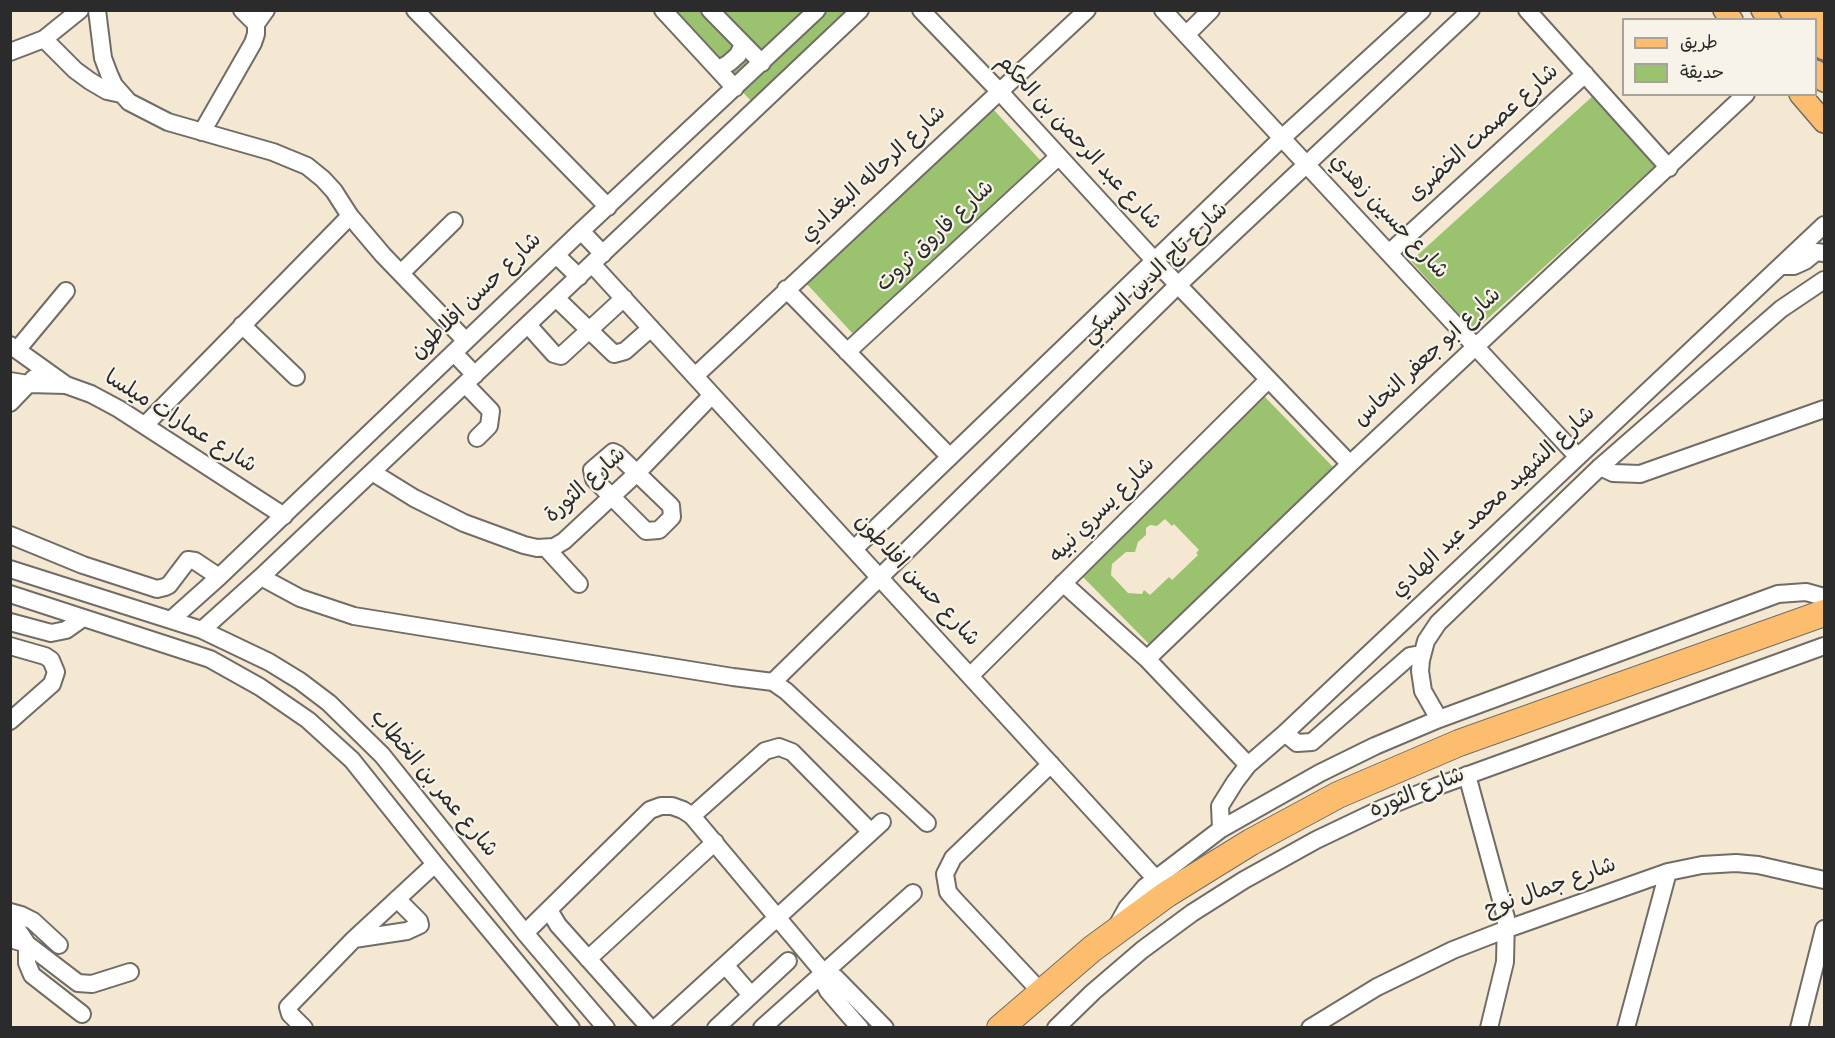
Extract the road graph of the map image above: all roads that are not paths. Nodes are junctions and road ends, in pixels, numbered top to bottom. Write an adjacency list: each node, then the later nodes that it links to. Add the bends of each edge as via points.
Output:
1 (80, 10): 20 (street)
2 (97, 10): 28 (street, via 103,58)
3 (242, 10): 17 (street)
4 (416, 10): 37 (street)
5 (663, 10): 24 (street)
6 (710, 10): 21 (street)
7 (818, 10): 23 (street, شارع حسن افلاطون)
8 (860, 10): 45 (street)
9 (921, 10): 27 (street, شارع عبد الرحمن بن الحكم)
10 (1087, 10): 27 (street, شارع الرحاله البغدادي)
11 (1163, 10): 19 (street, شارع حسين زهدي)
12 (1211, 10): 19 (street)
13 (1422, 10): 33 (street, شارع تاج الدين السبكي)
14 (1471, 10): 35 (street, شارع تاج الدين السبكي)
15 (1527, 10): 25 (street)
16 (1815, 10): 18 (main road)
17 (261, 17): 32 (street, via 253,43)
18 (1824, 21)
19 (1186, 35): 33 (street, شارع حسين زهدي)
20 (44, 39): 22 (street); 28 (street, via 90,81)
21 (743, 44): 23 (street); 24 (street, via 738,55)
22 (10, 52)
23 (762, 63): 26 (street, شارع حسن افلاطون)
24 (719, 69): 26 (street)
25 (1586, 74): 36 (street); 43 (street, شارع عصمت الخضرى)
26 (735, 88): 37 (street, شارع حسن افلاطون)
27 (1000, 92): 34 (street, شارع عبد الرحمن بن الحكم); 53 (street, شارع الرحاله البغدادي)
28 (121, 94): 32 (street, via 168,122)
29 (1744, 96): 36 (street, شارع ابو جعفر النحاس)
30 (1802, 96): 31 (main road)
31 (1824, 122)
32 (202, 132): 38 (street, via 307,166 328,185)
33 (1282, 138): 35 (street, شارع حسين زهدي); 46 (street, شارع تاج الدين السبكي)
34 (1058, 157): 46 (street, شارع عبد الرحمن بن الحكم); 65 (street, شارع فاروق ثروت)
35 (1306, 164): 43 (street, شارع حسين زهدي); 52 (street, شارع تاج الدين السبكي)
36 (1668, 168): 62 (street, شارع ابو جعفر النحاس)
37 (608, 207): 41 (street, شارع حسن افلاطون)
38 (350, 216): 49 (street); 58 (street)
39 (454, 221): 49 (street)
40 (1824, 225): 47 (street, شارع الشهيد محمد عبد الهادي)
41 (581, 231): 44 (street, شارع حسن افلاطون); 45 (street, شارع حسن افلاطون)
42 (1824, 252): 47 (street, via 1816,252 1794,266)
43 (1389, 253): 62 (street, شارع حسين زهدي)
44 (556, 255): 50 (street); 64 (street, شارع حسن افلاطون)
45 (598, 259): 50 (street); 57 (street, شارع حسن افلاطون)
46 (1154, 260): 52 (street, شارع عبد الرحمن بن الحكم); 79 (street, شارع تاج الدين السبكي)
47 (1782, 266): 80 (street, شارع الشهيد محمد عبد الهادي)
48 (1824, 267): 55 (street)
49 (401, 273): 64 (street)
50 (579, 277): 56 (street)
51 (1824, 280): 55 (street, شارع الشهيد محمد عبد الهادي)
52 (1178, 285): 70 (street, شارع عبد الرحمن بن الحكم); 93 (street, شارع تاج الدين السبكي)
53 (786, 289): 65 (street); 67 (street, شارع الرحاله البغدادي)
54 (66, 291): 63 (street)
55 (1805, 293): 82 (street, شارع الشهيد محمد عبد الهادي, via 1781,309)
56 (556, 298): 59 (street); 61 (street)
57 (624, 298): 60 (street, شارع حسن افلاطون); 61 (street)
58 (242, 325): 68 (street); 77 (street)
59 (528, 325): 61 (street, via 557,356); 69 (street)
60 (651, 328): 61 (street, via 618,354 610,352); 67 (street, شارع حسن افلاطون)
61 (588, 331)
62 (1475, 346): 80 (street, شارع حسين زهدي); 81 (street, شارع ابو جعفر النحاس)
63 (14, 347): 66 (street)
64 (460, 347): 69 (street); 86 (street, شارع حسن افلاطون)
65 (847, 352): 79 (street)
66 (43, 369): 72 (street); 73 (street)
67 (695, 376): 74 (street, شارع حسن افلاطون)
68 (296, 377)
69 (470, 380): 78 (street, via 491,411 489,426); 83 (street)
70 (1268, 380): 81 (street, شارع عبد الرحمن بن الحكم); 95 (street, شارع يسري نبيه)
71 (10, 381): 72 (street, شارع عمارات ميلسا)
72 (28, 384): 73 (street, شارع عمارات ميلسا); 75 (street)
73 (66, 386): 77 (street, شارع عمارات ميلسا, via 91,394)
74 (712, 395): 84 (street, شارع الثورة); 89 (street, شارع حسن افلاطون)
75 (10, 403)
76 (1824, 410): 82 (street, via 1640,474 1613,473)
77 (145, 425): 86 (street, شارع عمارات ميلسا)
78 (477, 438)
79 (950, 457): 89 (street, شارع تاج الدين السبكي)
80 (1578, 457): 113 (street, شارع الشهيد محمد عبد الهادي)
81 (1350, 464): 107 (street, شارع ابو جعفر النحاس)
82 (1600, 467): 108 (street, شارع الشهيد محمد عبد الهادي, via 1438,623 1426,640)
83 (372, 471): 88 (street, شارع الثورة, via 464,523 524,545); 92 (street)
84 (637, 472): 85 (street, شارع الثورة); 85 (street, via 618,454 610,453 592,470 594,479); 85 (street, via 672,509 672,517 659,530 646,531)
85 (611, 497): 88 (street, شارع الثورة, via 564,541)
86 (284, 516): 91 (street, شارع حسن افلاطون)
87 (10, 535): 94 (street)
88 (546, 548): 96 (street)
89 (854, 549): 93 (street, شارع حسن افلاطون)
90 (10, 569): 99 (street, شارع عمر بن الخطاب)
91 (219, 577): 94 (street, via 191,560 165,587 157,589); 102 (street, شارع حسن افلاطون)
92 (261, 577): 104 (street); 110 (street, via 300,598 354,616)
93 (879, 577): 109 (street, شارع حسن افلاطون); 110 (street, شارع تاج الدين السبكي)
94 (135, 583): 99 (street)
95 (1064, 583): 107 (street); 109 (street, شارع يسري نبيه)
96 (579, 584)
97 (10, 594): 101 (street, شارع عمر بن الخطاب)
98 (1824, 597): 111 (street, شارع الثوره, via 1806,592 1778,594)
99 (127, 607): 102 (street, شارع عمر بن الخطاب)
100 (1824, 613): 133 (highway, شارع الثوره, via 1459,743 1382,775 1251,842)
101 (83, 618): 103 (street, via 66,630 51,633); 121 (street, شارع عمر بن الخطاب, via 210,659 284,702 352,760)
102 (172, 620): 104 (street, شارع عمر بن الخطاب)
103 (10, 622)
104 (202, 630): 134 (street, شارع عمر بن الخطاب, via 244,648 300,681 356,727)
105 (10, 646): 112 (street, via 45,656 56,672 52,684)
106 (1824, 646): 116 (street, شارع الثوره)
107 (1147, 659): 115 (street)
108 (1421, 660): 111 (street, شارع الشهيد محمد عبد الهادي, via 1423,691); 113 (street, via 1410,656 1312,742 1297,743)
109 (971, 675): 114 (street, شارع حسن افلاطون)
110 (773, 682): 118 (street)
111 (1439, 719): 119 (street, شارع الثوره, via 1329,768)
112 (10, 721)
113 (1285, 733): 115 (street, شارع الشهيد محمد عبد الهادي)
114 (1051, 764): 123 (street, شارع حسن افلاطون); 144 (street, via 953,858 945,874 948,892)
115 (1248, 765): 119 (street, شارع الشهيد محمد عبد الهادي, via 1220,806)
116 (1467, 775): 131 (street, via 1505,909); 157 (street, شارع الثوره, via 1353,822 1244,880 1143,950)
117 (692, 816): 120 (street); 127 (street, via 672,807 650,810); 129 (street, via 765,751 779,747 797,756 877,827)
118 (927, 823)
119 (1221, 829): 123 (street, شارع الثوره)
120 (715, 842): 129 (street); 139 (street)
121 (435, 864): 126 (street); 148 (street, شارع عمر بن الخطاب)
122 (1668, 872): 124 (street, شارع جمال نوح, via 1736,863); 131 (street, شارع جمال نوح); 160 (street)
123 (1155, 878): 133 (street, شارع الثوره, via 1135,897)
124 (1824, 880)
125 (913, 893): 143 (street)
126 (397, 899): 136 (street); 136 (street, via 420,925 407,931)
127 (549, 910): 134 (street); 139 (street)
128 (10, 912): 138 (street, via 33,921)
129 (778, 917): 141 (street); 143 (street)
130 (10, 918): 137 (street)
131 (1507, 929): 158 (street, شارع جمال نوح, via 1402,974); 159 (street, via 1505,962)
132 (1824, 929): 161 (street)
133 (1114, 932): 144 (highway, شارع الثوره)
134 (525, 933): 149 (street, شارع عمر بن الخطاب)
135 (10, 939): 137 (street)
136 (354, 939): 147 (street, via 288,1007)
137 (27, 944): 142 (street, via 78,983 92,984); 146 (street, via 27,963 32,975)
138 (59, 945)
139 (588, 959): 150 (street)
140 (788, 961): 145 (street)
141 (724, 965): 145 (street); 151 (street)
142 (130, 972)
143 (823, 972): 153 (street); 154 (street, via 828,991); 155 (street, via 836,978)
144 (1040, 992): 156 (highway, شارع الثوره)
145 (751, 995): 152 (street)
146 (82, 1014)
147 (303, 1028)
148 (571, 1028)
149 (606, 1028)
150 (650, 1028)
151 (656, 1028)
152 (716, 1028)
153 (762, 1028)
154 (860, 1028)
155 (885, 1028)
156 (1000, 1028)
157 (1056, 1028)
158 (1310, 1028)
159 (1489, 1028)
160 (1626, 1028)
161 (1799, 1028)

